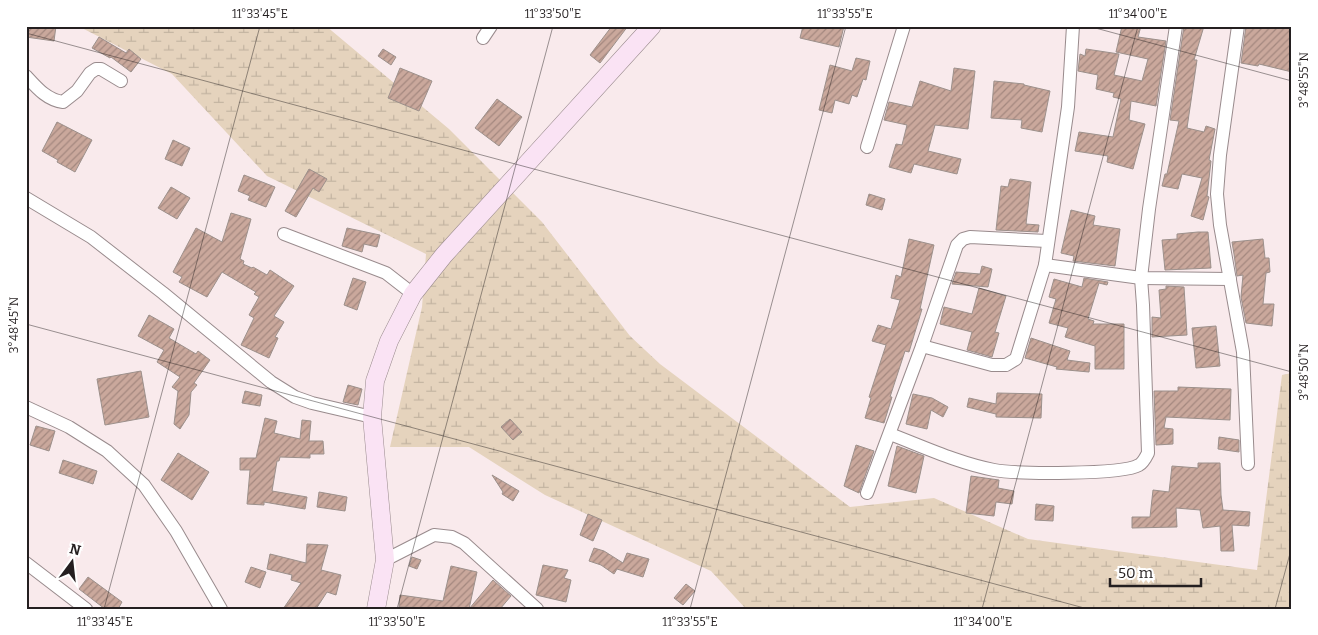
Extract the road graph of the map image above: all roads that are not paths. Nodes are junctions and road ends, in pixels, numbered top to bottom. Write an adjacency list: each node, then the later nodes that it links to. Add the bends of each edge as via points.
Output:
1 (491, 26): 7 (street)
2 (652, 26): 17 (street)
3 (904, 26): 10 (street)
4 (1073, 26): 13 (street, via 1068,107)
5 (1176, 26): 15 (street, via 1148,209)
6 (1238, 26): 16 (street, via 1217,194)
7 (483, 38)
8 (26, 76): 9 (street, via 48,97 63,102 77,92 96,69)
9 (121, 81)
10 (867, 147)
11 (26, 198): 20 (street, via 91,237 271,382 312,403)
12 (284, 234): 17 (street, via 386,273)
13 (1047, 241): 14 (street); 18 (street, via 970,237 957,244)
14 (1045, 265): 15 (street); 18 (street, via 1016,359 1006,365 992,365)
15 (1141, 278): 16 (street); 21 (street, via 1148,453 1140,465 1129,469 1080,472 995,470)
16 (1230, 279): 22 (street, via 1243,352)
17 (413, 294): 20 (street, via 389,341 375,381)
18 (922, 346): 21 (street)
19 (28, 412): 27 (street, via 70,427 107,451 144,484 176,530)
20 (372, 417): 24 (street)
21 (890, 434): 23 (street)
22 (1248, 464)
23 (867, 493)
24 (385, 560): 28 (street); 29 (street, via 434,535 452,537 464,543)
25 (26, 563): 26 (street)
26 (86, 609)
27 (220, 609)
28 (376, 609)
29 (537, 609)

